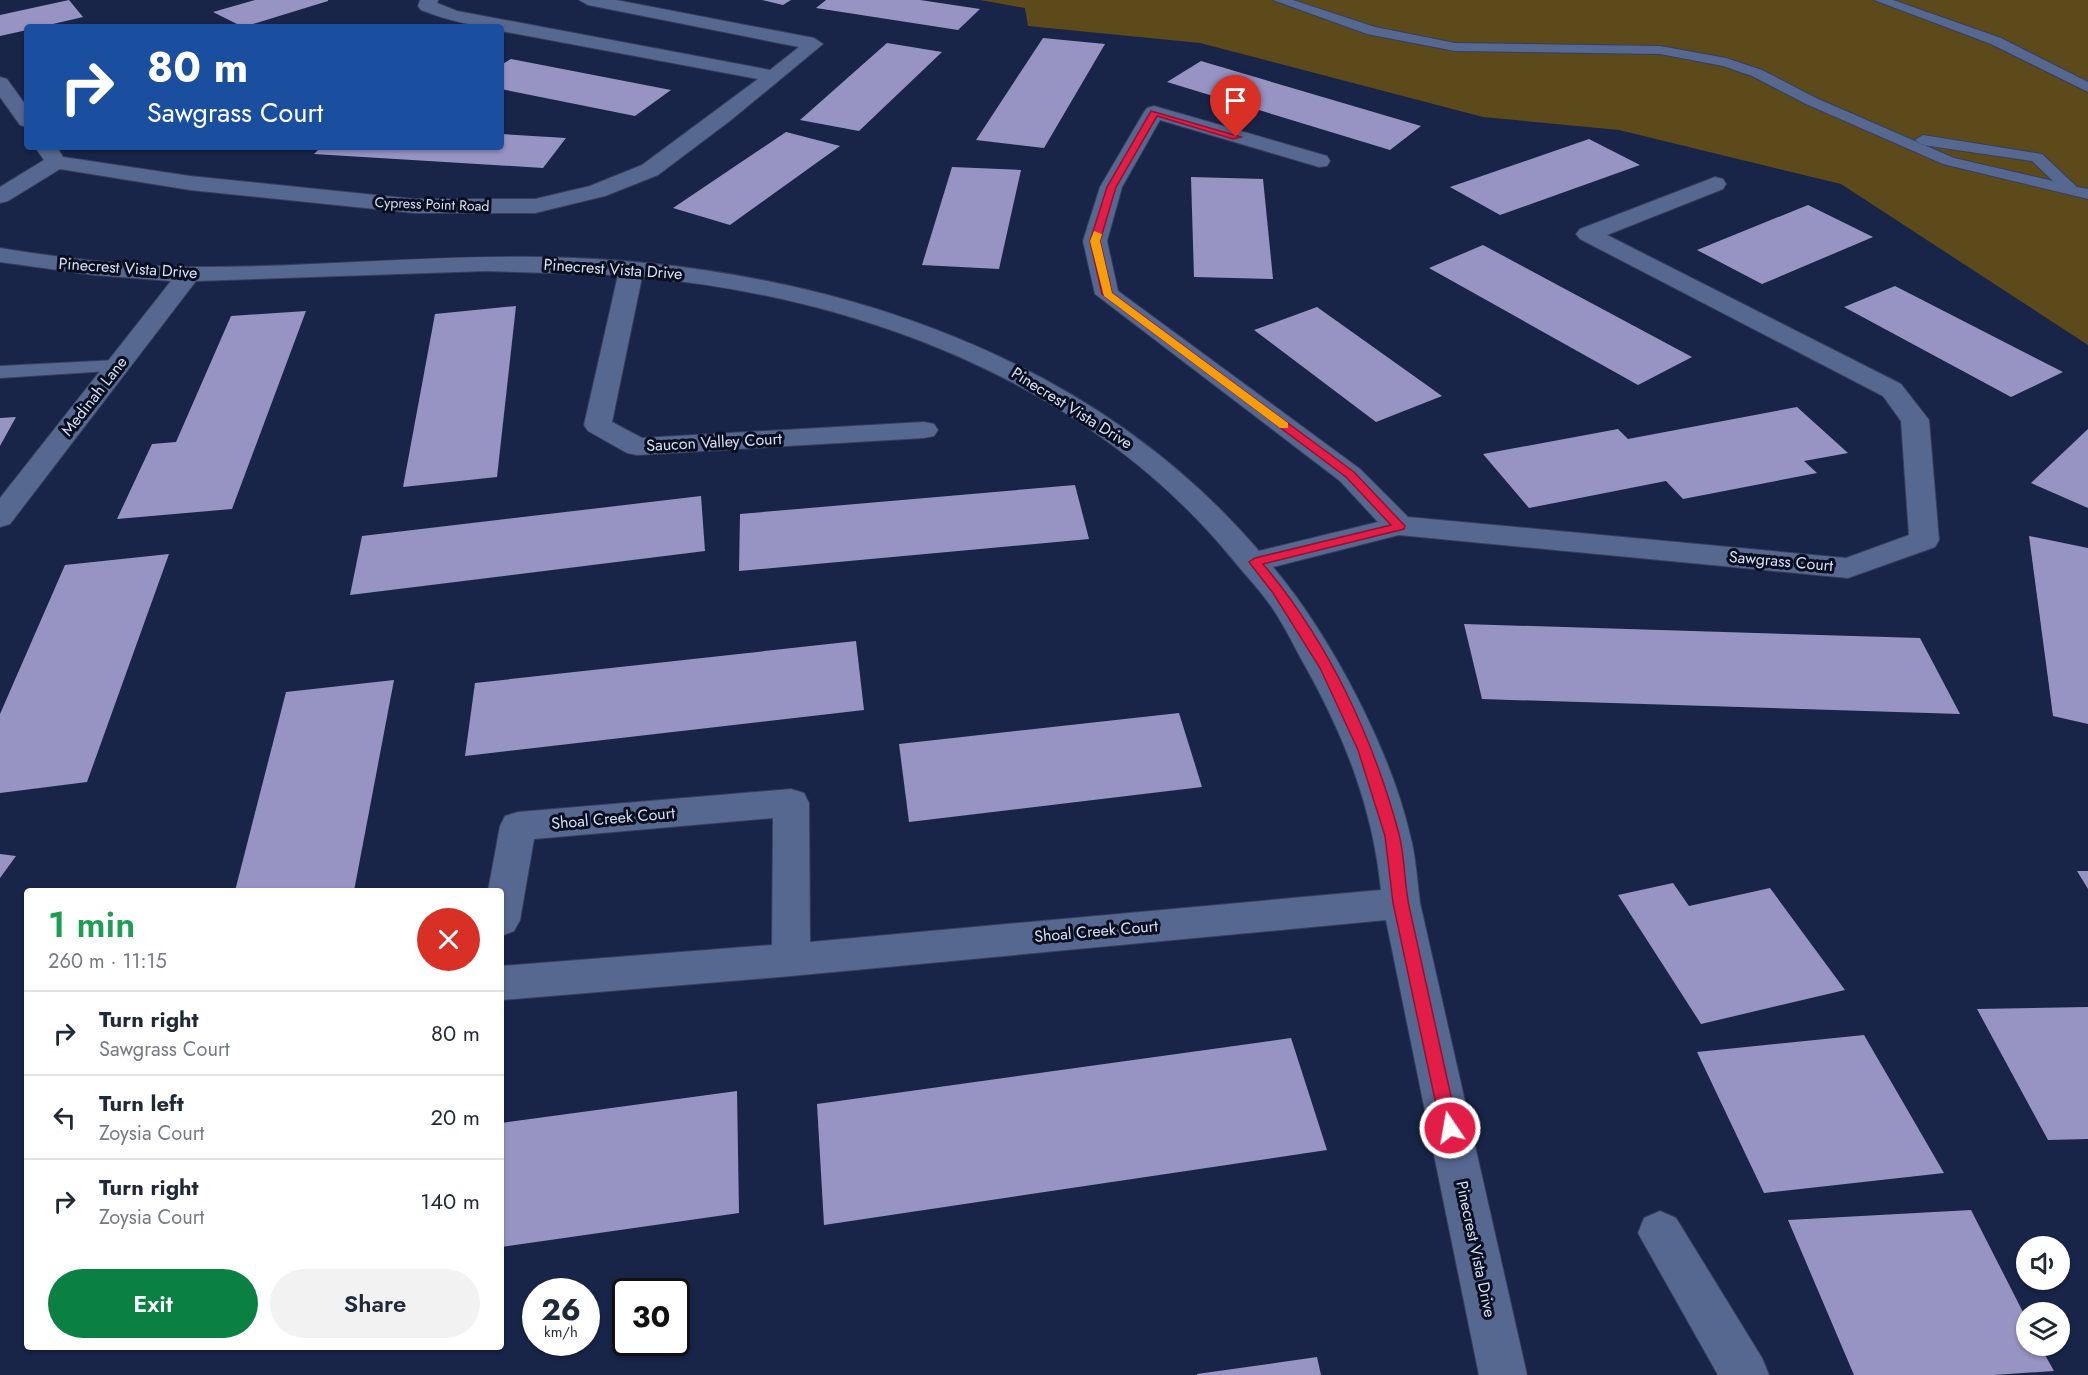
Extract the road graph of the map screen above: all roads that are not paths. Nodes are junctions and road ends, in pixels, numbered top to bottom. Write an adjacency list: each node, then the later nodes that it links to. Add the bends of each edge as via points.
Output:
1 (429, 0): 5 (street, via 427,6 453,16)
2 (588, 0): 7 (street, Cypress Point Road, via 814,44)
3 (1280, 0): 11 (lane, via 1372,31 1455,47 1660,50 1726,62)
4 (1881, 0): 9 (lane, via 1996,41)
5 (496, 24)
6 (504, 26): 7 (street)
7 (772, 76): 12 (street, Cypress Point Road, via 650,170 597,191 535,206 414,206 190,183)
8 (0, 84): 10 (street)
9 (2088, 88)
10 (24, 117)
11 (1885, 135): 16 (lane, via 1949,161); 16 (lane, via 2037,157)
12 (51, 154): 14 (street, Cypress Point Road); 18 (street)
13 (1319, 161): 26 (street, via 1154,112 1111,187 1095,241 1107,294 1350,475)
14 (0, 173)
15 (1715, 184): 26 (street, Sawgrass Court, via 1588,234 1892,390 1915,420 1924,540 1848,568)
16 (2071, 189): 17 (lane)
17 (2088, 194)
18 (0, 196)
19 (0, 255): 21 (street, Pinecrest Vista Drive)
20 (632, 267): 21 (street, Pinecrest Vista Drive, via 518,262); 24 (street, Saucon Valley Court, via 598,425 637,447); 27 (street, Pinecrest Vista Drive, via 725,279 804,295 884,317 1015,372 1100,421 1152,459 1215,515)
21 (189, 274): 22 (street, Medinah Lane)
22 (117, 366): 23 (lane); 25 (street, Medinah Lane)
23 (0, 372)
24 (924, 430)
25 (0, 518)
26 (1399, 526): 27 (street, Sawgrass Court)
27 (1255, 562): 29 (street, Pinecrest Vista Drive, via 1278,590 1327,667 1365,750 1392,836)
28 (504, 903): 30 (street, Shoal Creek Court, via 518,826 791,804)
29 (1401, 903): 30 (street, Shoal Creek Court); 33 (street, Pinecrest Vista Drive)
30 (791, 960): 31 (street, Shoal Creek Court)
31 (504, 983)
32 (1660, 1233): 34 (street)
33 (1503, 1375)
34 (1745, 1375)

